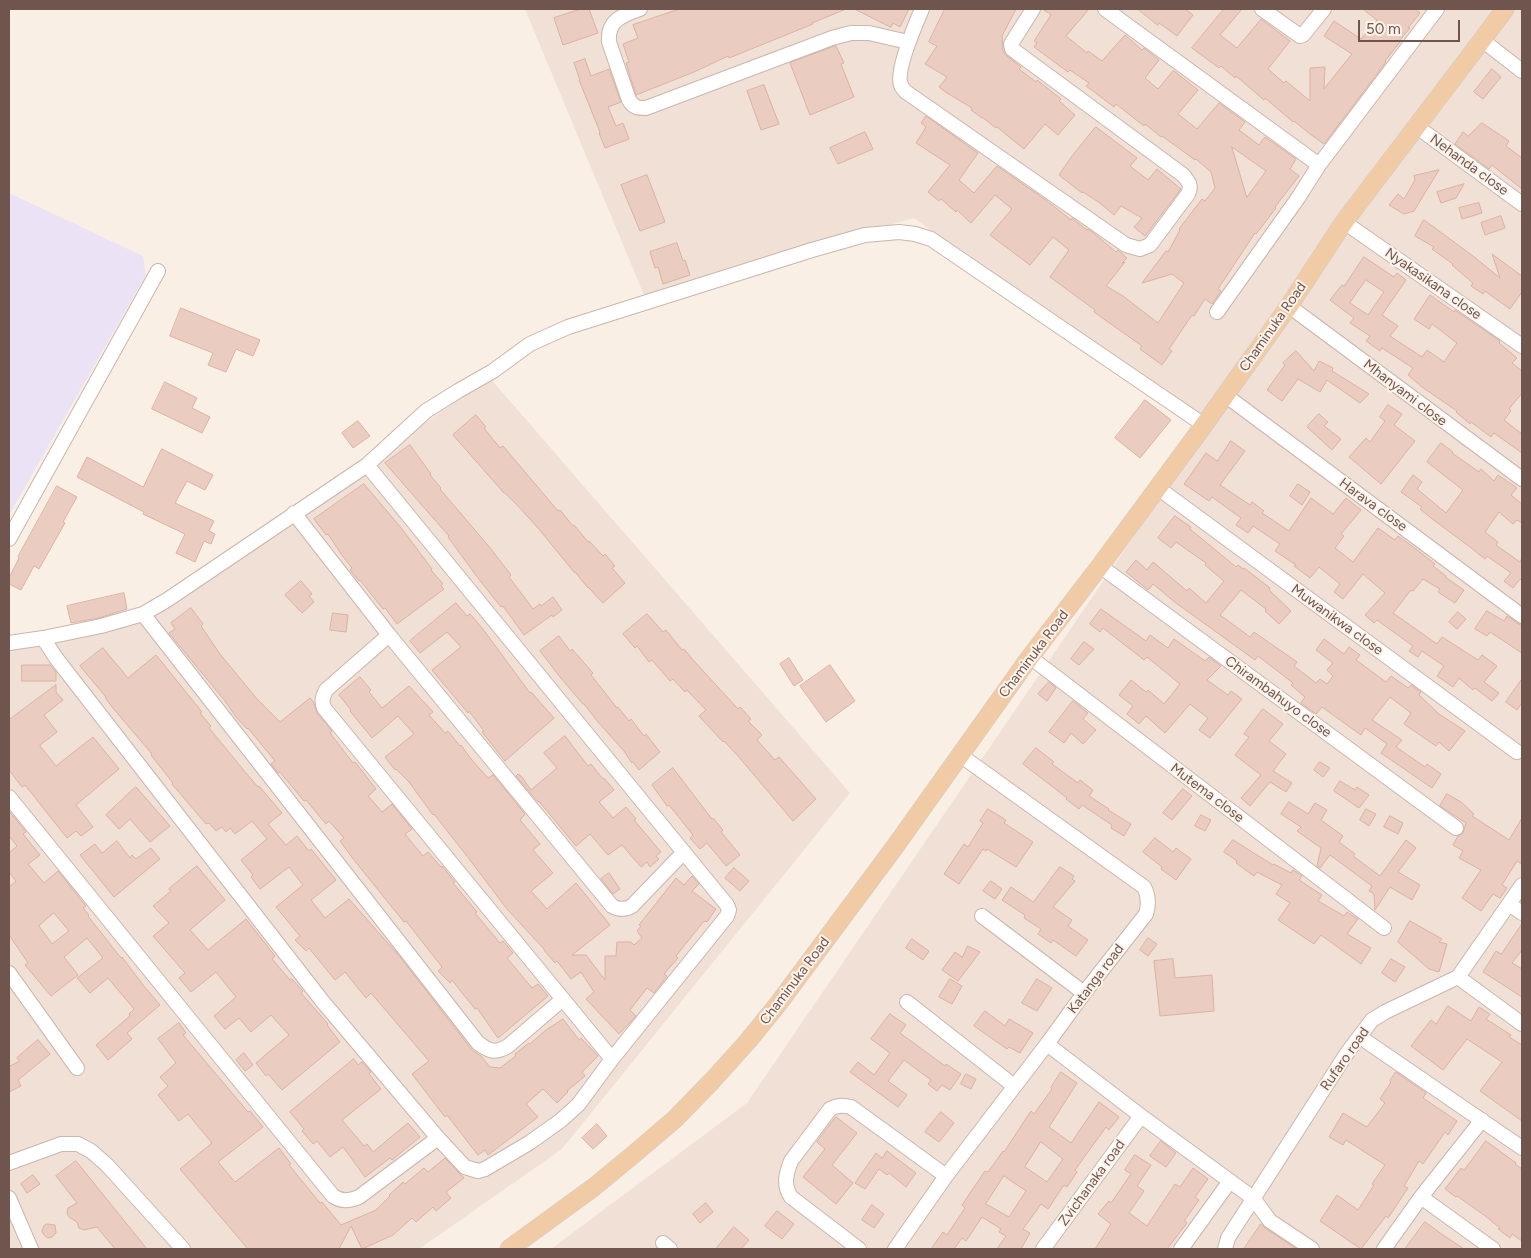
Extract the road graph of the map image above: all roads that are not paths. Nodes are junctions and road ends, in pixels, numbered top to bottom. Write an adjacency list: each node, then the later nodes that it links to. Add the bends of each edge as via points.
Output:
1 (640, 9): 10 (street, via 621,16 608,35 629,100 636,108 646,108 851,32 869,32)
2 (922, 9): 10 (street)
3 (1032, 9): 10 (street, via 1011,44 1012,49 1189,182 1188,194 1150,245 1140,249 1126,246 906,92 900,78)
4 (1105, 9): 13 (street)
5 (1262, 9): 6 (street, via 1300,36)
6 (1324, 9)
7 (1437, 9): 13 (street)
8 (1504, 9): 9 (main road, Chaminuka Road)
9 (1482, 40): 11 (street); 12 (main road, Chaminuka Road)
10 (908, 42)
11 (1522, 71)
12 (1416, 126): 14 (street, Nehanda close); 15 (main road, Chaminuka Road)
13 (1319, 166): 18 (street)
14 (1522, 204)
15 (1344, 222): 17 (main road, Chaminuka Road); 19 (street, Nyakasikana close)
16 (158, 271): 26 (street)
17 (1289, 306): 20 (main road, Chaminuka Road); 23 (street, Mhanyami close)
18 (1217, 312)
19 (1522, 346)
20 (1225, 396): 21 (main road, Chaminuka Road); 29 (street, Harava close)
21 (1204, 425): 22 (street, via 931,239 899,232 866,235 568,327 530,344 494,371 426,411); 24 (main road, Chaminuka Road)
22 (367, 464): 25 (street); 38 (street)
23 (1522, 479)
24 (1158, 488): 27 (main road, Chaminuka Road); 34 (street, Muwanikwa close)
25 (294, 513): 28 (street); 30 (street)
26 (9, 539)
27 (1100, 566): 33 (main road, Chaminuka Road); 37 (street, Chirambahuyo close)
28 (143, 614): 31 (street); 47 (street, via 478,1043 487,1050 500,1051)
29 (1522, 616)
30 (389, 635): 38 (street, via 612,906 622,910 632,906); 47 (street, via 326,690 322,703 324,708)
31 (43, 638): 32 (street); 57 (street, via 323,1002)
32 (9, 643)
33 (1030, 658): 35 (main road, Chaminuka Road); 43 (street, Mutema close)
34 (1516, 752)
35 (960, 755): 46 (street, Katanga road, via 1144,887 1149,903 1146,914); 67 (main road, Chaminuka Road, via 778,1004 724,1068 675,1119 634,1154)
36 (9, 797): 57 (street, via 333,1196 351,1201 359,1197)
37 (1456, 828)
38 (684, 852): 52 (street, via 727,905 727,916)
39 (1522, 885): 40 (street, Rufaro road)
40 (1509, 904): 41 (street); 45 (street, Rufaro road)
41 (1522, 913)
42 (982, 916): 46 (street)
43 (1384, 928)
44 (9, 973): 53 (street)
45 (1458, 977): 49 (street); 50 (street, Rufaro road, via 1384,1012 1372,1020)
46 (1084, 993): 51 (street, Katanga road)
47 (563, 999): 52 (street)
48 (907, 1002): 54 (street)
49 (1522, 1024)
50 (1360, 1037): 56 (street); 64 (street, Rufaro road)
51 (1048, 1044): 54 (street, Katanga road); 55 (street)
52 (612, 1059): 57 (street, via 578,1105 560,1122 485,1169 478,1171 465,1167)
53 (77, 1068)
54 (1014, 1086): 60 (street, Katanga road)
55 (1141, 1116): 61 (street); 70 (street, Zvichanaka road)
56 (1482, 1120): 58 (street); 62 (street)
57 (438, 1138)
58 (1522, 1148)
59 (9, 1164): 66 (street, via 61,1144 78,1144 107,1165)
60 (946, 1176): 68 (street, via 851,1107 843,1105 830,1109 791,1161 787,1170 787,1190 791,1197); 69 (street, Katanga road)
61 (1230, 1181): 64 (street); 71 (street)
62 (1421, 1197): 74 (street); 75 (street)
63 (9, 1198): 65 (street)
64 (1253, 1198): 72 (street, Rufaro road, via 1228,1238); 73 (street, via 1270,1221)
65 (31, 1249)
66 (183, 1249)
67 (509, 1249)
68 (859, 1249)
69 (894, 1249)
70 (1043, 1249)
71 (1181, 1249)
72 (1225, 1249)
73 (1312, 1249)
74 (1384, 1249)
75 (1493, 1249)

